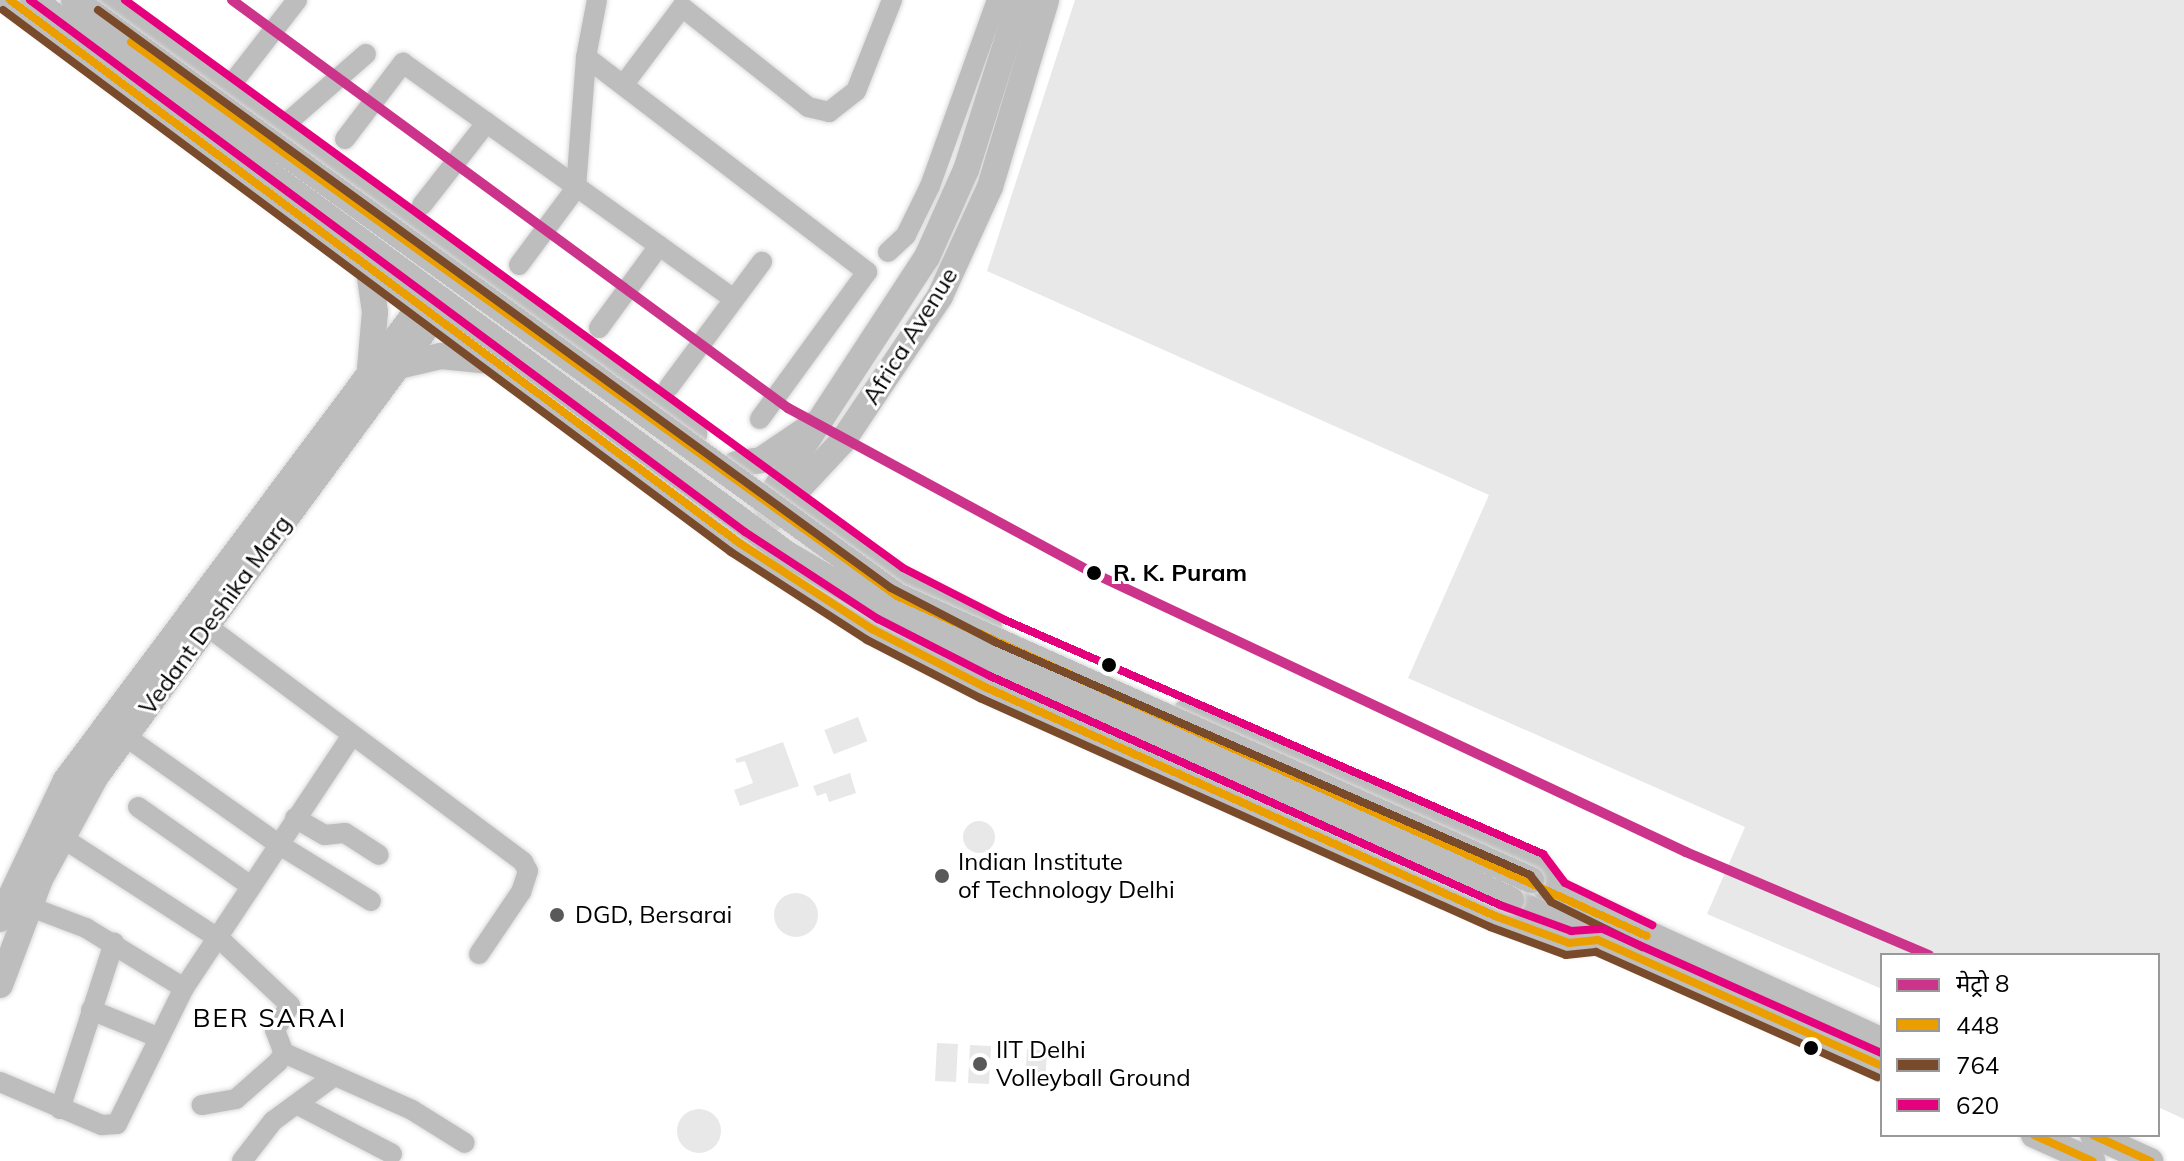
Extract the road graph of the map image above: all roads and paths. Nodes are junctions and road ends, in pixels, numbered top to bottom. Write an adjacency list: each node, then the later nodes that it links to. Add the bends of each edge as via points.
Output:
1 (10, 0): 22 (main road)
2 (33, 0): 59 (main road, bridge, via 787,554 887,613)
3 (74, 0): 54 (main road, bridge, via 897,596)
4 (105, 0): 15 (main road)
5 (297, 0): 15 (street)
6 (597, 0): 13 (street)
7 (892, 0): 11 (street, via 856,91 829,112 808,107)
8 (997, 0): 24 (street, via 930,186 906,235)
9 (1020, 0): 36 (main road, Africa Avenue, via 966,170 927,257)
10 (1046, 0): 39 (main road, Africa Avenue, via 990,187 940,296 842,442)
11 (678, 4): 14 (street)
12 (366, 54): 17 (street)
13 (586, 57): 14 (street); 20 (street)
14 (624, 84): 37 (street, via 867,272)
15 (227, 90): 17 (main road)
16 (487, 122): 18 (street, via 403,63); 20 (street); 21 (street)
17 (280, 129): 19 (main road)
18 (345, 139)
19 (331, 167): 22 (main road, via 344,184 342,205 327,220); 26 (main road)
20 (576, 188): 23 (street); 27 (street)
21 (422, 205)
22 (299, 218): 28 (main road)
23 (659, 246): 29 (street); 31 (street)
24 (888, 252)
25 (762, 262): 29 (street)
26 (466, 265): 30 (main road, Vedant Deshika Marg); 38 (main road)
27 (519, 265)
28 (369, 271): 30 (main road); 34 (main road, via 375,349)
29 (732, 298): 35 (street)
30 (425, 312): 32 (main road); 33 (main road, Vedant Deshika Marg); 34 (main road, Vedant Deshika Marg)
31 (599, 328)
32 (494, 361): 33 (main road, via 441,356); 40 (main road)
33 (398, 366): 43 (main road, Vedant Deshika Marg)
34 (369, 371): 43 (main road, Vedant Deshika Marg)
35 (669, 387)
36 (824, 417): 38 (main road, via 761,460); 39 (main road, Africa Avenue)
37 (760, 419)
38 (736, 464): 39 (main road)
39 (790, 503): 40 (main road, Africa Avenue); 41 (main road)
40 (738, 543): 42 (main road)
41 (864, 555): 42 (main road, via 848,556 839,566); 54 (main road, via 1000,631 1538,865)
42 (831, 601): 59 (main road, via 872,629 985,687 1495,916 1569,943)
43 (198, 619): 44 (main road, Vedant Deshika Marg); 45 (main road, Vedant Deshika Marg); 47 (street)
44 (130, 689): 45 (street); 57 (main road, Vedant Deshika Marg, via 66,780)
45 (152, 704): 46 (main road, Vedant Deshika Marg)
46 (125, 736): 50 (main road, Vedant Deshika Marg); 51 (street)
47 (351, 737): 49 (street); 61 (street, via 523,862 528,871 521,892)
48 (138, 807): 53 (street)
49 (295, 818): 51 (street); 52 (street, via 325,835 345,833)
50 (61, 837): 56 (main road, Vedant Deshika Marg); 58 (street)
51 (278, 844): 53 (street); 55 (street)
52 (379, 855)
53 (251, 886): 58 (street)
54 (1557, 892): 66 (main road)
55 (371, 901)
56 (28, 906): 60 (street); 62 (main road, Vedant Deshika Marg)
57 (0, 919)
58 (221, 940): 63 (street); 67 (street, via 290,1005 275,1030)
59 (1598, 940): 68 (main road)
60 (114, 943): 63 (street); 64 (street)
61 (479, 954)
62 (0, 985)
63 (184, 988): 65 (street)
64 (91, 1010): 65 (street); 73 (street)
65 (157, 1037): 73 (street, via 117,1124 102,1125)
66 (1880, 1040)
67 (284, 1053): 69 (street); 71 (street, via 236,1099)
68 (1880, 1065)
69 (333, 1077): 72 (street); 75 (street, via 412,1110)
70 (0, 1082): 73 (street)
71 (202, 1105)
72 (298, 1105): 77 (street); 78 (street, via 273,1121)
73 (60, 1109)
74 (2039, 1137): 76 (main road)
75 (465, 1143)
76 (2081, 1153): 79 (main road)
77 (392, 1154)
78 (242, 1161)
79 (2150, 1161)

